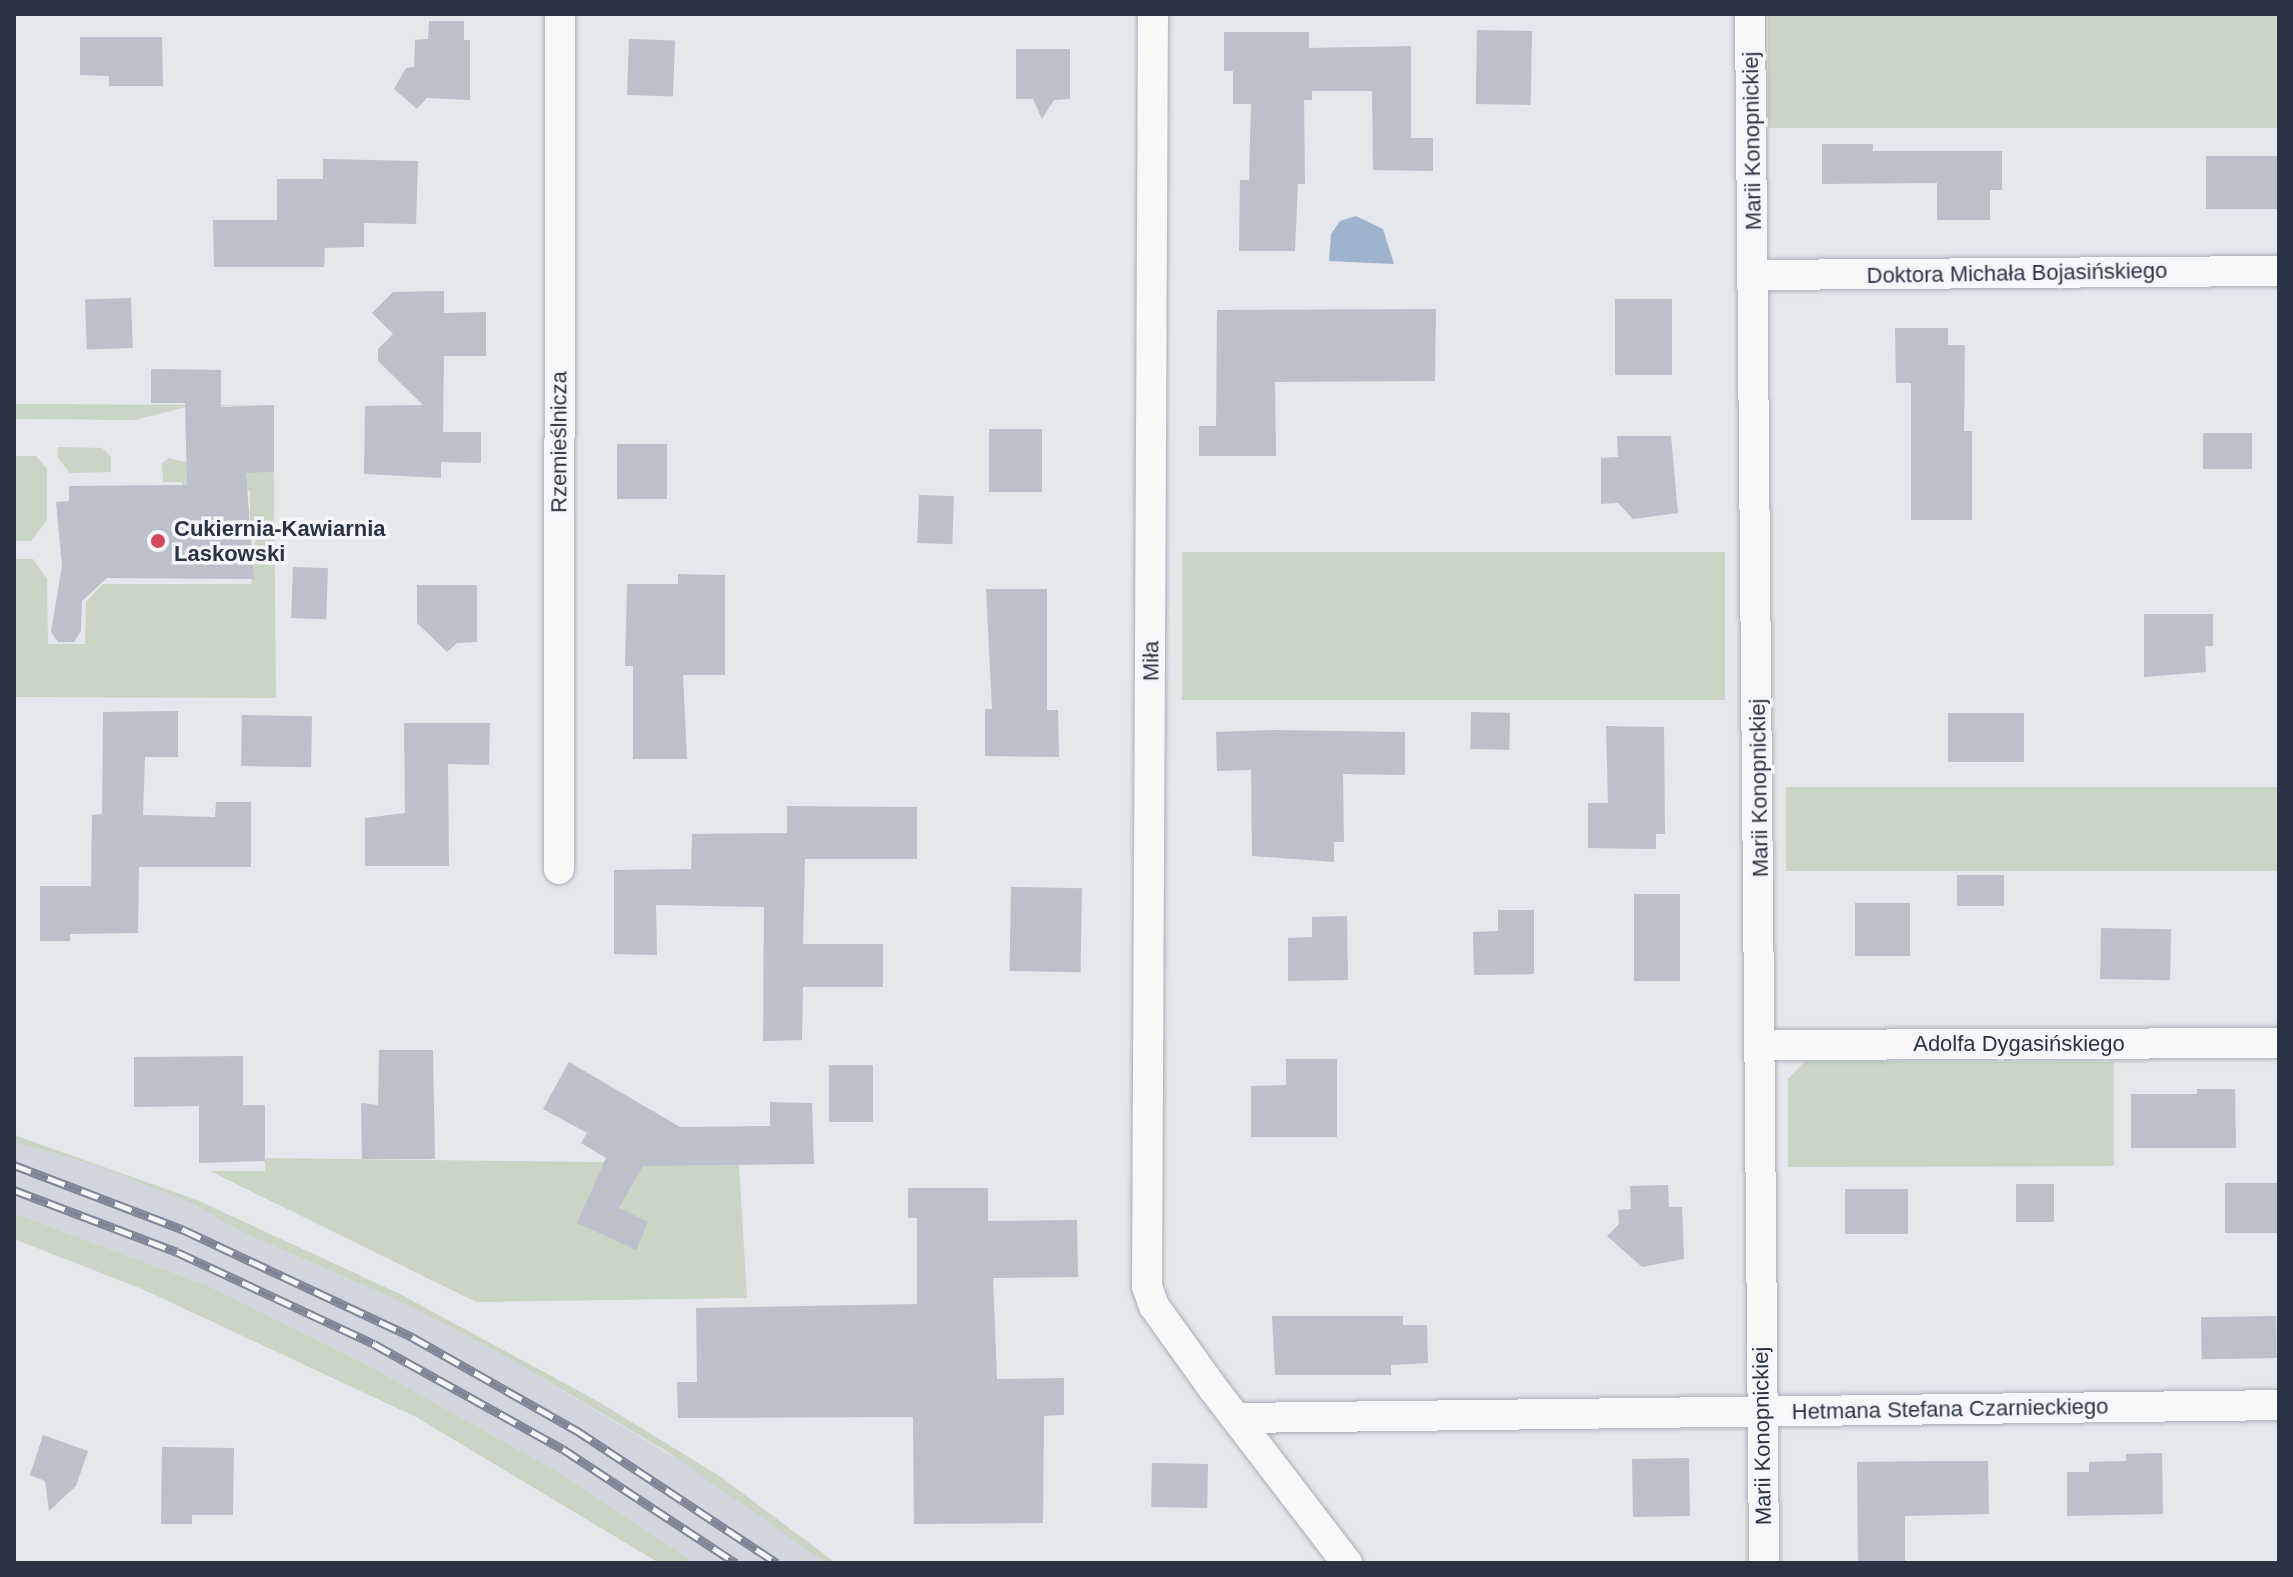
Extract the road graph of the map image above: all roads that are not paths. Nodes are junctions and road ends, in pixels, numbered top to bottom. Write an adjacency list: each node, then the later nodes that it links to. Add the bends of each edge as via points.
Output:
1 (560, 14): 6 (street, Rzemieślnicza)
2 (1153, 14): 11 (street, Miła, via 1147,1286 1154,1306)
3 (1750, 14): 5 (street, Marii Konopnickiej)
4 (2279, 271): 5 (street, Doktora Michała Bojasińskiego)
5 (1755, 275): 8 (street, Marii Konopnickiej)
6 (559, 869)
7 (2279, 1043): 8 (street, Adolfa Dygasińskiego)
8 (1759, 1045): 10 (street, Marii Konopnickiej)
9 (2279, 1405): 10 (street, Hetmana Stefana Czarnieckiego)
10 (1762, 1410): 11 (street, Hetmana Stefana Czarnieckiego); 13 (street, Marii Konopnickiej)
11 (1237, 1418): 12 (street)
12 (1347, 1563)
13 (1764, 1563)

